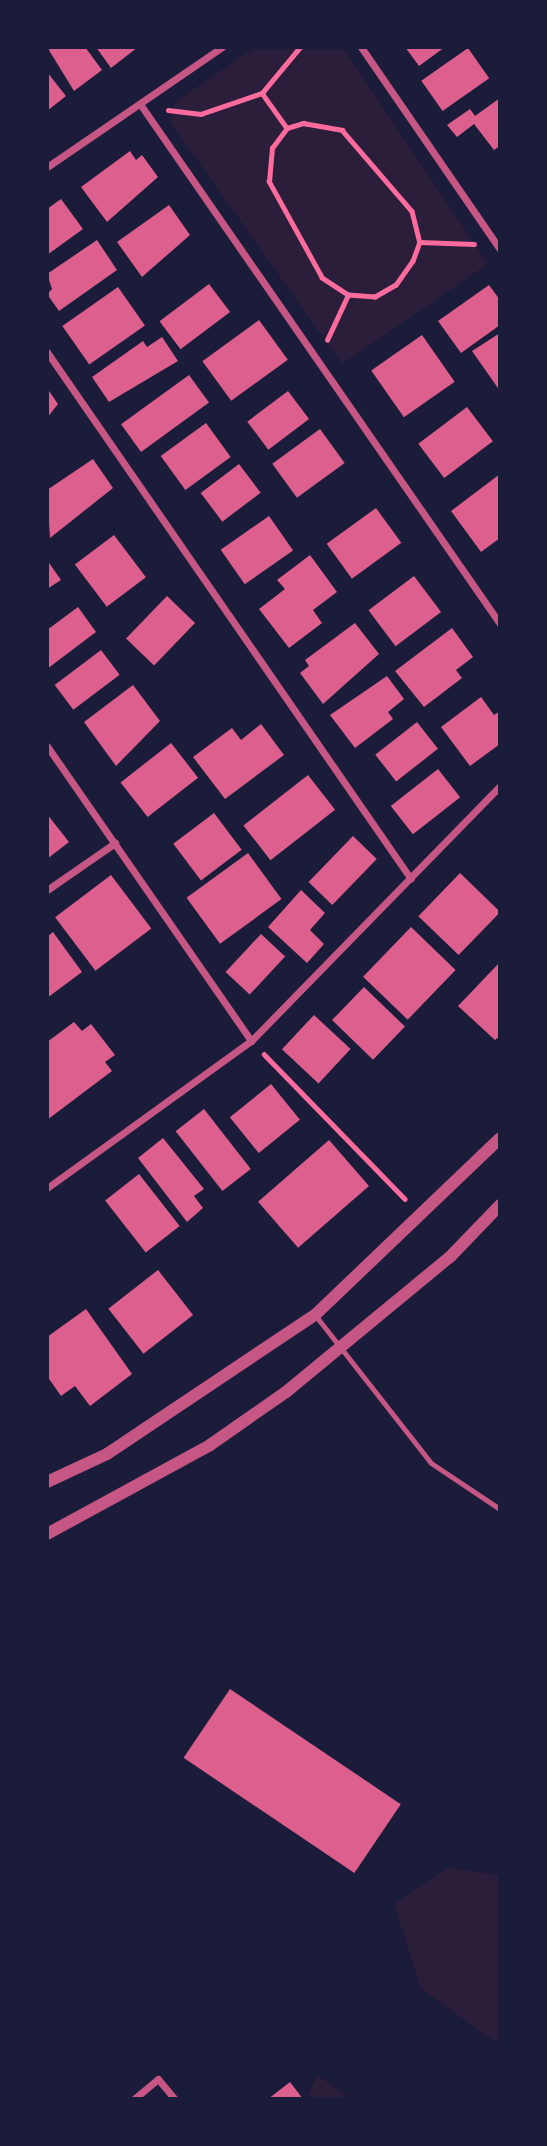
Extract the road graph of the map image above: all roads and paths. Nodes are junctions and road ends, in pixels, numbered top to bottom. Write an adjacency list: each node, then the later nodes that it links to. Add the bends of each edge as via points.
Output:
1 (222, 47): 5 (street)
2 (300, 47): 4 (path)
3 (361, 47): 9 (street)
4 (262, 93): 5 (path, via 201,114); 6 (path)
5 (140, 104): 7 (street); 12 (street)
6 (287, 128): 8 (path, via 324,123 342,130 412,211); 10 (path, via 272,148 269,182 322,278)
7 (47, 167)
8 (420, 242): 9 (path); 10 (path, via 396,285 375,297)
9 (498, 246)
10 (348, 295): 12 (path)
11 (47, 352): 17 (street)
12 (316, 359): 13 (street)
13 (500, 624)
14 (47, 746): 16 (street)
15 (500, 786): 17 (street)
16 (115, 843): 18 (street); 19 (street)
17 (411, 879): 19 (street)
18 (47, 890)
19 (251, 1041): 21 (street); 22 (path)
20 (500, 1138): 24 (street)
21 (47, 1188)
22 (405, 1199)
23 (500, 1205): 25 (street)
24 (315, 1315): 25 (lane); 26 (street, via 107,1454)
25 (343, 1349): 27 (lane, via 431,1463); 28 (street, via 210,1445)
26 (47, 1482)
27 (500, 1509)
28 (47, 1534)
29 (134, 2099): 30 (street, via 158,2079)
30 (175, 2099)

